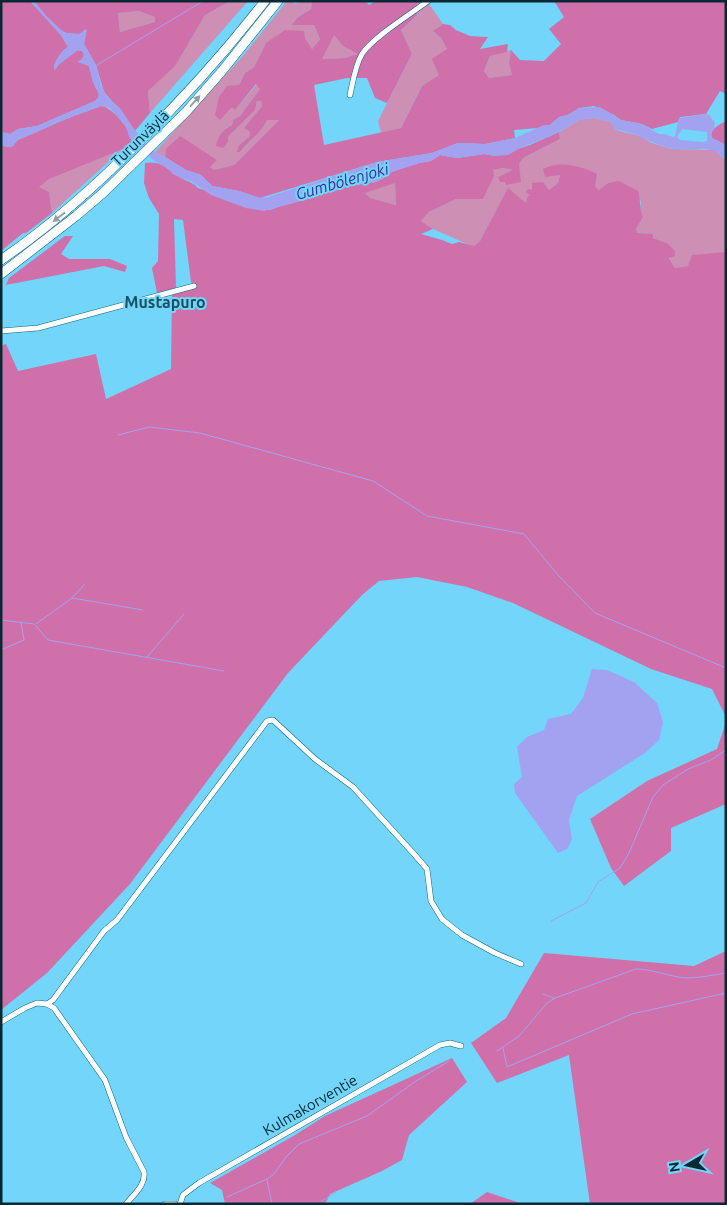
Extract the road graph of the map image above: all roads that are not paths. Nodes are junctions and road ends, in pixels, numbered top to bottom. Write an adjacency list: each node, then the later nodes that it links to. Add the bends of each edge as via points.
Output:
1 (265, 1): 5 (highway, Turunväylä, one-way to 5, via 214,63 127,155 69,209)
2 (278, 1): 6 (highway, Turunväylä, one-way to 2, via 76,216 186,112)
3 (428, 1): 4 (street, via 366,49 355,73)
4 (350, 95)
5 (1, 260)
6 (3, 273)
7 (194, 286): 8 (street, via 38,328)
8 (1, 330)
9 (521, 964): 10 (street, via 462,934 442,918 431,901 426,869 420,862 353,787 316,760 273,720 267,720 117,920 104,931)
10 (47, 1004): 11 (street, via 26,1008); 13 (street, via 61,1016 105,1080 126,1137 144,1172 144,1182)
11 (1, 1022)
12 (461, 1046): 16 (street, Kulmakorventie, via 440,1045 199,1183 183,1195)
13 (126, 1204)
14 (165, 1204): 15 (street)
15 (175, 1204)
16 (180, 1204)

